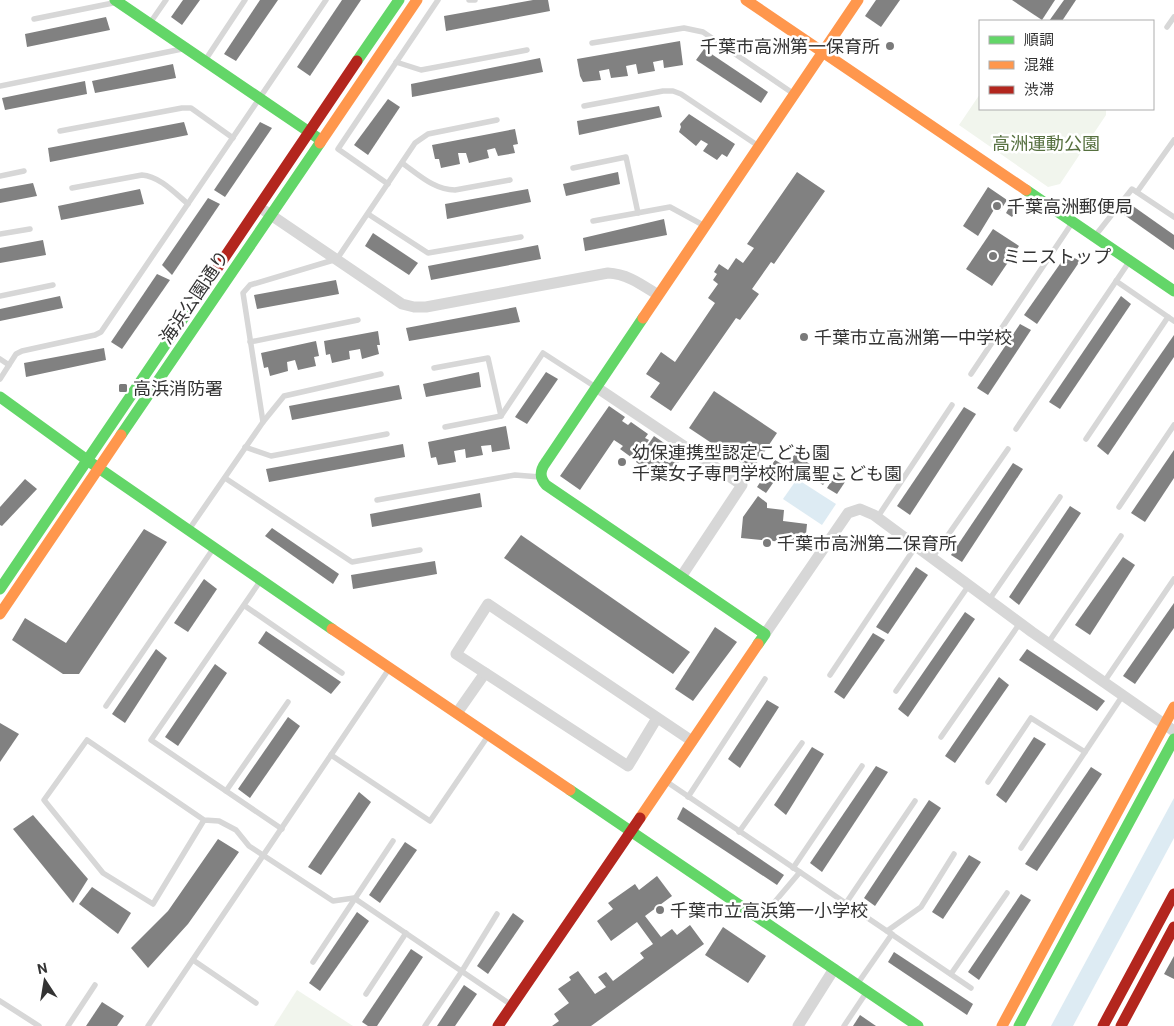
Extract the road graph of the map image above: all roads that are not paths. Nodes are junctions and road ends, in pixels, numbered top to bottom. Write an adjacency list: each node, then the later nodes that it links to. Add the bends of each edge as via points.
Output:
1 (166, 0): 14 (lane)
2 (245, 0): 20 (lane)
3 (326, 0): 24 (lane)
4 (399, 0): 28 (street, 海浜公園通り)
5 (417, 0): 30 (street, 海浜公園通り)
6 (438, 0): 21 (lane)
7 (468, 0): 8 (lane)
8 (475, 0)
9 (746, 0): 19 (street)
10 (858, 0): 19 (street)
11 (117, 1): 13 (lane); 14 (street)
12 (1174, 17): 15 (lane)
13 (34, 19)
14 (149, 24): 17 (street)
15 (1167, 27)
16 (592, 43): 23 (lane, via 693,29 703,32)
17 (184, 48): 20 (street); 22 (lane)
18 (526, 50): 21 (lane, via 421,70)
19 (822, 52): 23 (street); 48 (street)
20 (204, 61): 24 (street)
21 (396, 62): 38 (lane, via 338,149)
22 (0, 86)
23 (794, 94): 32 (street)
24 (259, 98): 28 (street); 29 (lane)
25 (584, 106): 32 (lane, via 673,91)
26 (497, 120): 33 (lane, via 428,134)
27 (60, 131): 29 (lane, via 191,108)
28 (310, 133): 30 (street); 42 (street, 海浜公園通り)
29 (233, 138): 41 (lane)
30 (322, 140): 45 (street, 海浜公園通り)
31 (1174, 140): 40 (lane)
32 (759, 147): 49 (street)
33 (402, 163): 37 (lane, via 446,190); 38 (lane)
34 (573, 168): 43 (lane, via 626,157)
35 (24, 171): 36 (lane)
36 (0, 176)
37 (510, 180)
38 (388, 184): 44 (lane)
39 (72, 188): 41 (lane, via 149,175)
40 (1137, 192): 46 (lane); 52 (lane, via 1132,189)
41 (188, 204): 66 (lane, via 101,332 22,350)
42 (260, 208): 45 (street); 83 (street, 海浜公園通り)
43 (638, 213): 47 (lane); 49 (lane, via 670,207)
44 (368, 214): 53 (lane, via 428,253); 54 (lane)
45 (272, 215): 54 (street); 84 (street, 海浜公園通り)
46 (1174, 217)
47 (592, 221)
48 (1073, 222): 52 (street); 69 (lane)
49 (705, 226): 59 (street)
50 (30, 229): 51 (lane)
51 (0, 234)
52 (1095, 236): 55 (street)
53 (521, 237)
54 (337, 259): 59 (street, via 402,304 414,307 608,273 630,277); 64 (lane, via 250,285 242,293)
55 (1130, 260): 56 (lane); 58 (street)
56 (1116, 281): 61 (lane); 78 (lane)
57 (53, 286): 60 (lane)
58 (1174, 291)
59 (658, 295): 71 (street)
60 (0, 296)
61 (1168, 317): 63 (lane); 80 (lane)
62 (358, 320): 64 (lane)
63 (1174, 321)
64 (250, 342): 75 (lane)
65 (0, 359): 66 (lane)
66 (8, 365): 70 (lane)
67 (434, 368): 74 (lane, via 488,358)
68 (381, 374): 75 (lane, via 284,396)
69 (971, 374)
70 (0, 379)
71 (596, 387): 74 (lane, via 543,353); 85 (street, via 543,466); 97 (street, via 742,485)
72 (0, 398): 83 (street)
73 (952, 404): 90 (lane)
74 (501, 416): 77 (lane)
75 (263, 422): 81 (lane)
76 (1174, 425): 89 (lane)
77 (445, 427)
78 (1016, 429)
79 (386, 434): 81 (lane, via 271,456)
80 (1086, 438)
81 (245, 448): 86 (lane)
82 (1008, 449): 96 (lane)
83 (87, 460): 84 (street); 101 (street, 海浜公園通り)
84 (99, 468): 91 (street); 104 (street, 海浜公園通り)
85 (540, 477): 88 (lane, via 515,475); 97 (street, via 546,485)
86 (224, 478): 91 (lane); 95 (lane, via 352,562)
87 (1060, 497): 102 (lane)
88 (377, 500)
89 (1119, 507)
90 (877, 518): 93 (street); 106 (street, via 860,509 848,513)
91 (189, 530): 94 (street)
92 (1120, 536): 107 (lane)
93 (916, 546): 96 (street); 111 (lane)
94 (214, 547): 98 (street); 117 (lane)
95 (420, 550)
96 (932, 558): 100 (street)
97 (681, 577): 106 (street)
98 (261, 579): 103 (lane); 108 (street)
99 (1174, 579): 113 (lane)
100 (969, 585): 102 (street); 114 (lane)
101 (0, 589)
102 (989, 600): 105 (street)
103 (244, 606): 109 (lane); 132 (lane, via 151,740)
104 (0, 614)
105 (1020, 623): 107 (street); 123 (lane)
106 (765, 634): 125 (street)
107 (1048, 643): 113 (street)
108 (390, 668): 119 (street); 128 (lane)
109 (342, 673)
110 (485, 673): 119 (street); 120 (street, via 628,766); 120 (street, via 456,654 488,604)
111 (830, 675)
112 (765, 679): 133 (lane)
113 (1104, 682): 115 (street)
114 (896, 691)
115 (1123, 695): 121 (street); 127 (lane)
116 (288, 702): 132 (lane)
117 (106, 706)
118 (1174, 707): 121 (street)
119 (457, 713): 122 (street)
120 (657, 718): 125 (street)
121 (1169, 728): 175 (street)
122 (489, 735): 128 (lane, via 430,821); 137 (street)
123 (941, 738)
124 (1174, 739): 176 (street)
125 (692, 741): 130 (street)
126 (802, 743): 138 (lane)
127 (1085, 752): 131 (lane, via 1031,718); 140 (lane)
128 (331, 755): 136 (lane)
129 (862, 766): 143 (lane)
130 (665, 781): 133 (lane); 137 (street)
131 (988, 782)
132 (226, 791): 136 (lane)
133 (688, 796): 138 (lane)
134 (915, 801): 148 (lane)
135 (204, 820): 135 (lane, via 87,740 44,800 103,873 153,904); 142 (lane, via 219,821 236,830 249,846)
136 (282, 829): 142 (lane)
137 (631, 831): 150 (street); 166 (street)
138 (740, 832): 143 (lane)
139 (393, 840): 147 (lane)
140 (1021, 848)
141 (954, 854): 153 (lane, via 921,907)
142 (264, 856): 147 (lane, via 333,902); 154 (lane)
143 (793, 868): 144 (lane)
144 (800, 872): 148 (lane); 150 (lane)
145 (1007, 893): 158 (lane)
146 (1174, 894): 177 (street)
147 (354, 898): 152 (lane); 155 (lane)
148 (846, 903): 153 (lane)
149 (497, 914): 157 (lane)
150 (760, 919): 156 (street)
151 (1174, 927): 178 (street)
152 (406, 933): 157 (lane); 163 (lane)
153 (890, 933): 158 (lane); 159 (lane)
154 (193, 960): 165 (lane); 169 (lane)
155 (313, 962)
156 (834, 969): 159 (street); 172 (street)
157 (462, 971): 166 (lane); 170 (lane)
158 (951, 974): 161 (lane)
159 (857, 984): 162 (street)
160 (95, 986): 168 (lane)
161 (971, 988)
162 (868, 992): 173 (lane); 174 (street)
163 (366, 994)
164 (0, 1000): 167 (lane)
165 (256, 1002)
166 (512, 1005): 171 (street)
167 (39, 1026)
168 (68, 1026)
169 (148, 1026)
170 (425, 1026)
171 (498, 1026)
172 (798, 1026)
173 (844, 1026)
174 (918, 1026)
175 (1002, 1026)
176 (1019, 1026)
177 (1102, 1026)
178 (1121, 1026)

